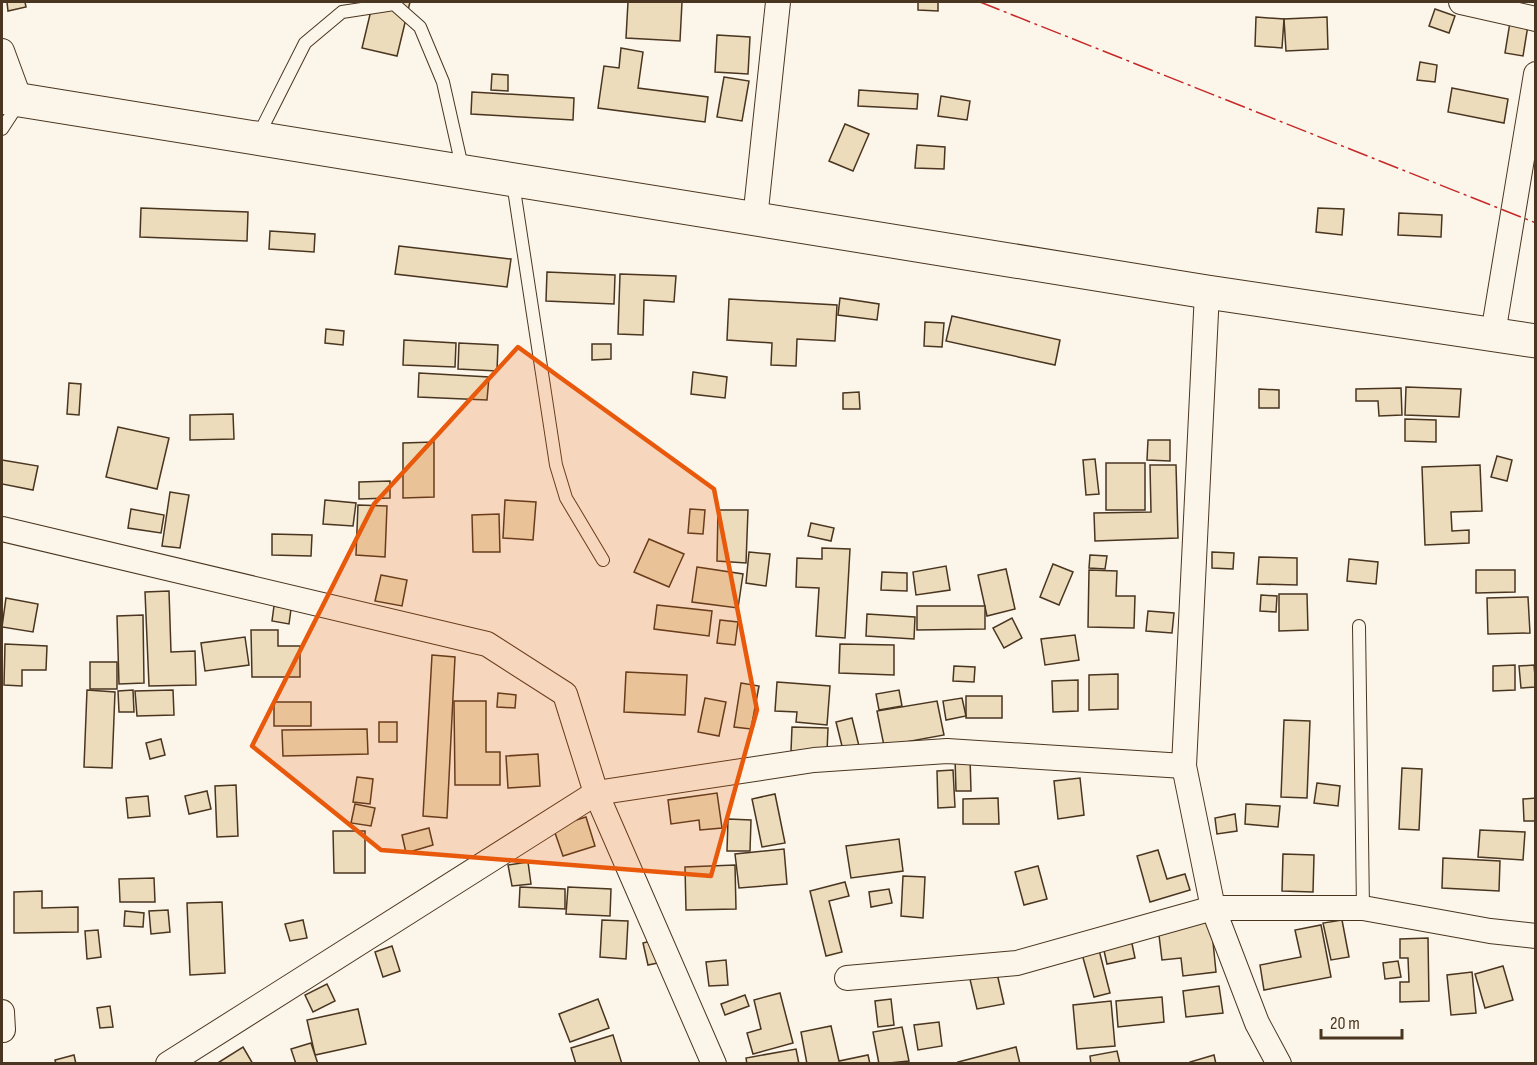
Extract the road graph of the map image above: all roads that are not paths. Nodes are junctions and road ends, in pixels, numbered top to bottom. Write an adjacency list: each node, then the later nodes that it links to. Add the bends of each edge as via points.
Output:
1 (778, 2): 11 (street)
2 (1461, 2): 3 (street)
3 (1536, 19)
4 (2, 51): 6 (street)
5 (1536, 74): 13 (street)
6 (11, 98): 7 (lane); 8 (highway)
7 (2, 129)
8 (257, 138): 9 (highway); 9 (lane, via 305,42 342,12 394,4 420,27 443,82)
9 (464, 172): 10 (highway)
10 (513, 180): 11 (highway); 16 (lane, via 556,465 566,498)
11 (755, 219): 12 (highway)
12 (1207, 292): 13 (highway); 18 (street)
13 (1493, 334): 14 (highway)
14 (1536, 341)
15 (2, 529): 19 (street, via 488,644 565,694)
16 (603, 560)
17 (1359, 626): 21 (lane)
18 (1184, 766): 19 (street, via 947,751 814,760); 20 (street)
19 (596, 793): 24 (street); 25 (street)
20 (1213, 908): 21 (street); 23 (street, via 1017,963); 26 (street, via 1257,1023)
21 (1363, 908): 22 (street)
22 (1536, 936)
23 (847, 978)
24 (168, 1064)
25 (714, 1064)
26 (1279, 1064)

